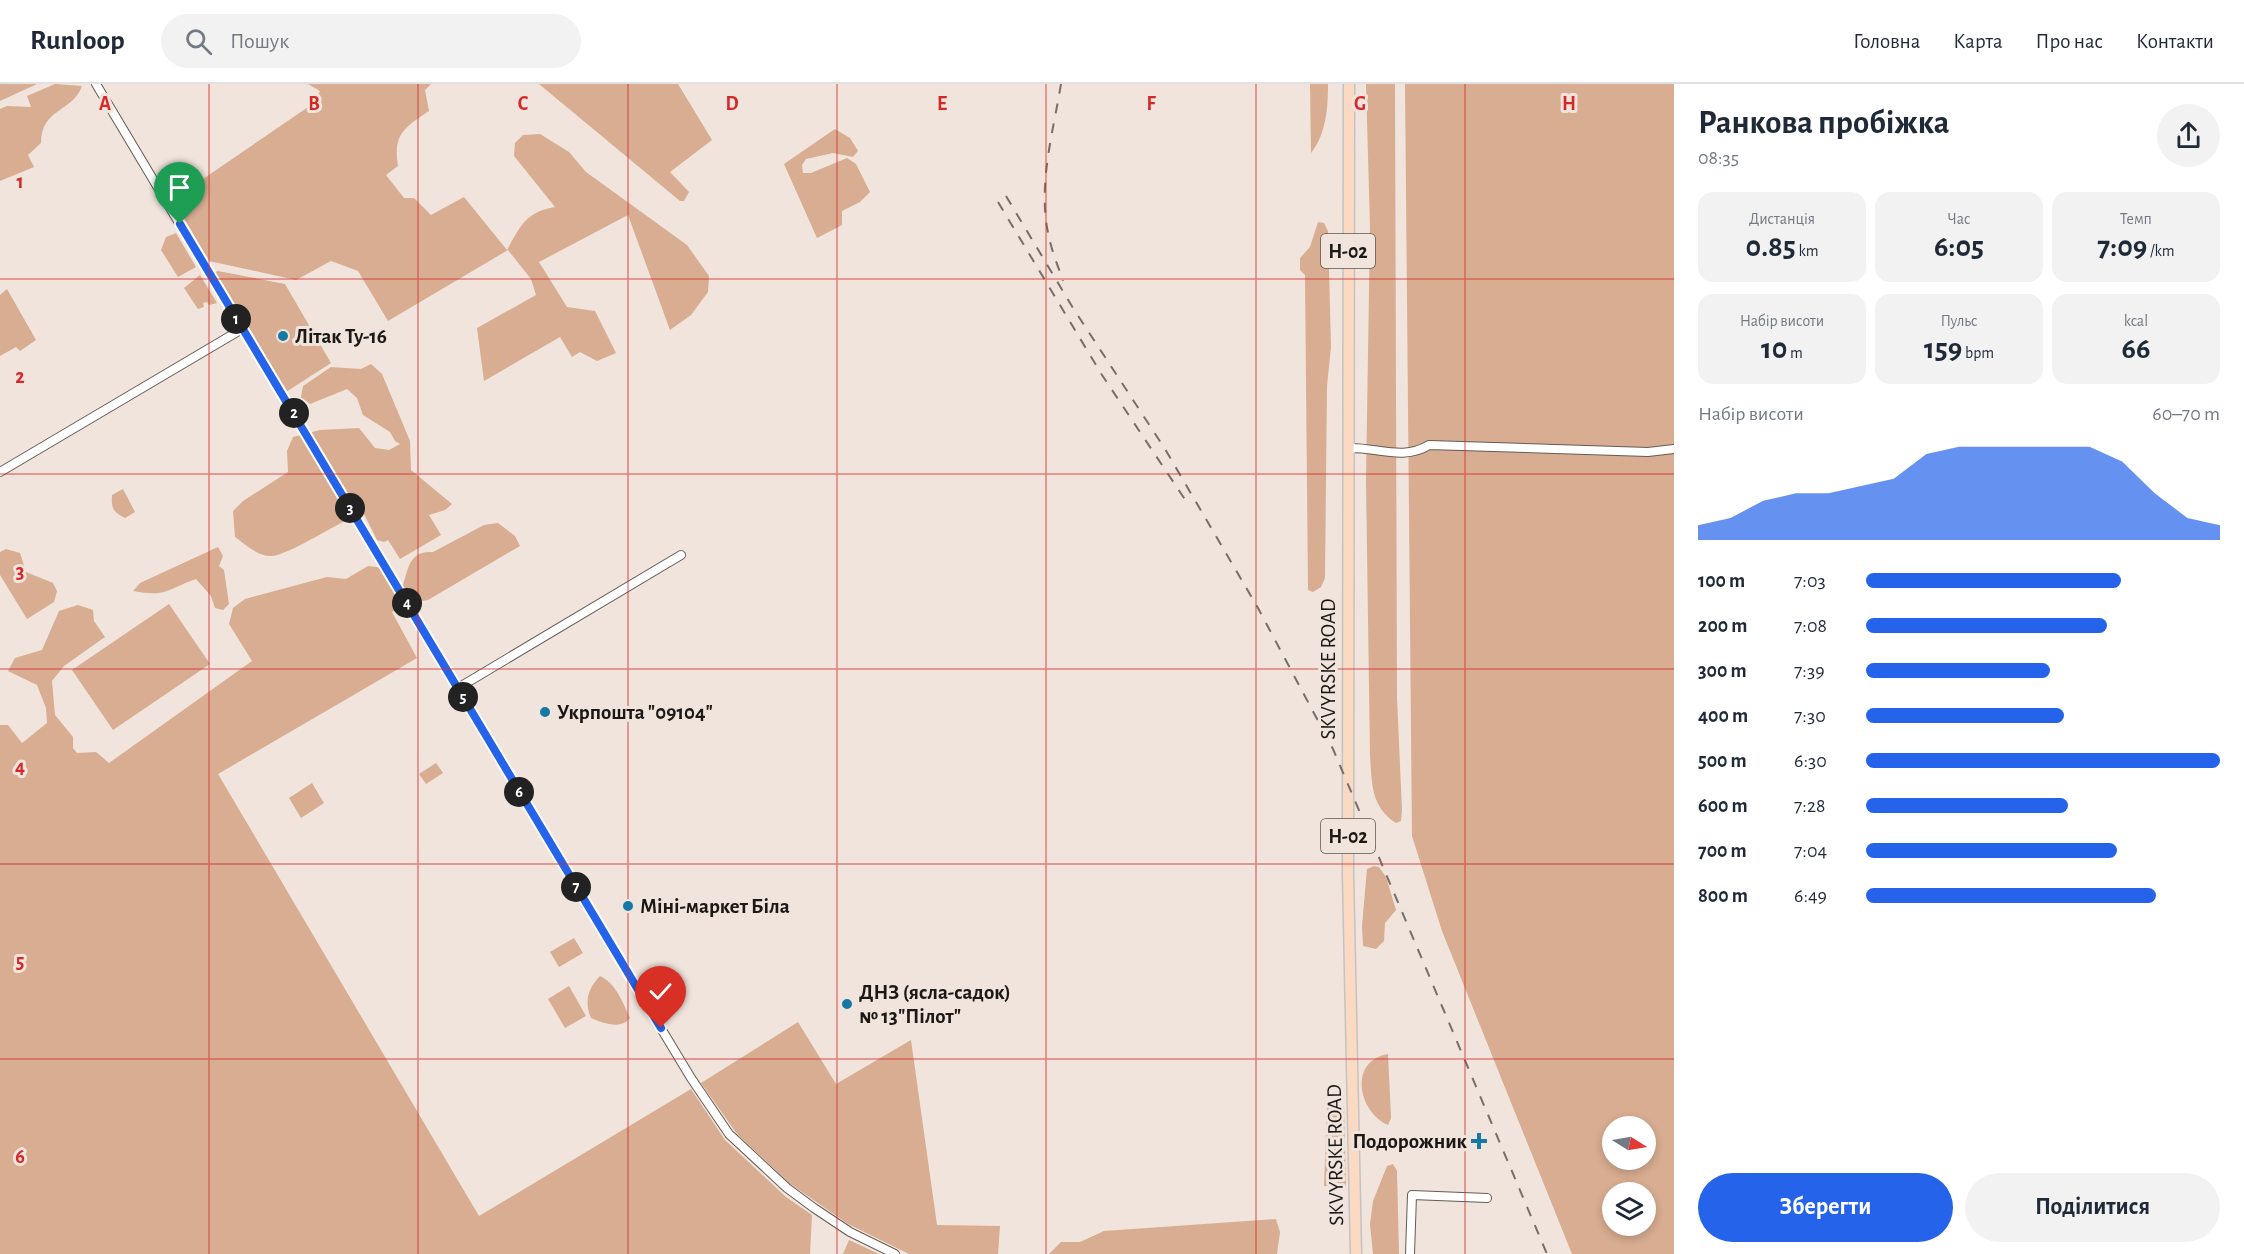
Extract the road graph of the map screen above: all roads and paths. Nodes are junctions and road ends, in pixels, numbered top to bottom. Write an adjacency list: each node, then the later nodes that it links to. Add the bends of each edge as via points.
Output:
1 (96, 84): 3 (street)
2 (1348, 84): 4 (main road, SKVYRSKE ROAD / Н-02)
3 (242, 329): 6 (street); 8 (street)
4 (1348, 448): 5 (street, via 1368,447 1396,454 1420,451 1429,445 1648,452); 11 (main road, SKVYRSKE ROAD / Н-02, via 1348,862)
5 (1674, 449)
6 (0, 472)
7 (681, 555): 8 (street)
8 (458, 688): 10 (street, via 648,1007 729,1134 814,1208 850,1232)
9 (1487, 1197): 12 (street, via 1412,1196)
10 (895, 1254)
11 (1356, 1254)
12 (1410, 1254)

